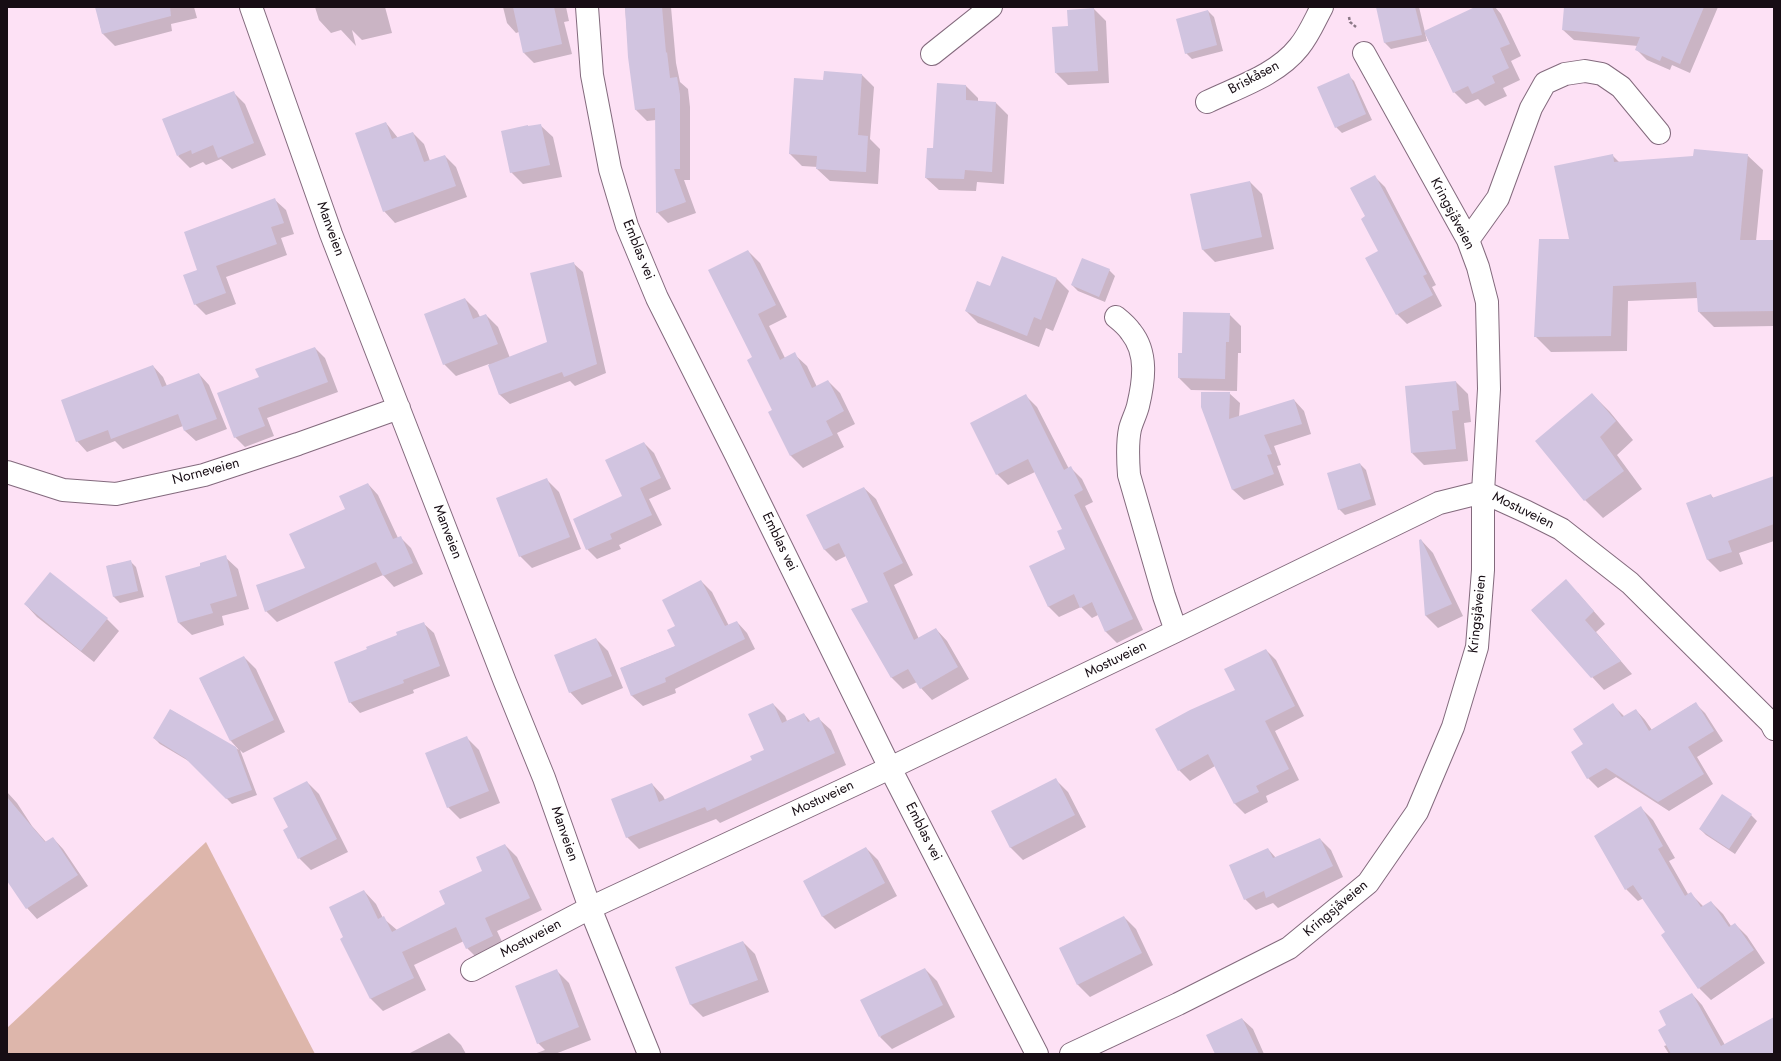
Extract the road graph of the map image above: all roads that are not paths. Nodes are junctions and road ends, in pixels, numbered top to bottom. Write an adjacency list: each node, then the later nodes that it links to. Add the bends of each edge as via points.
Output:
1 (251, 7): 11 (street, Manveien, via 332,234)
2 (587, 7): 16 (street, Emblas vei, via 592,75 610,169 627,226 657,298)
3 (991, 7): 5 (street)
4 (1322, 7): 7 (street, Briskåsen, via 1300,47 1288,59 1274,70)
5 (932, 54)
6 (1364, 54): 9 (street, Kringsjåveien)
7 (1207, 102)
8 (1659, 133): 9 (street, via 1621,87 1602,74 1584,71 1565,74 1545,84 1531,108 1498,198)
9 (1468, 240): 13 (street, Kringsjåveien, via 1487,302 1489,389)
10 (1116, 317): 14 (street, via 1132,332 1143,357 1142,386 1130,429 1129,475)
11 (399, 408): 12 (street, Norneveien, via 204,475 116,494 63,490); 17 (street, Manveien, via 504,682 544,778)
12 (7, 472)
13 (1483, 492): 14 (street, Mostuveien, via 1438,503); 15 (street, Mostuveien, via 1561,530 1630,584 1771,723); 21 (street, Kringsjåveien, via 1483,570 1477,647 1453,727 1417,812 1368,883 1289,948)
14 (1176, 631): 16 (street, Mostuveien)
15 (1774, 729)
16 (890, 768): 17 (street, Mostuveien); 20 (street, Emblas vei)
17 (590, 908): 18 (street, Mostuveien); 19 (street, Manveien)
18 (472, 970)
19 (649, 1054)
20 (1037, 1054)
21 (1071, 1054)

